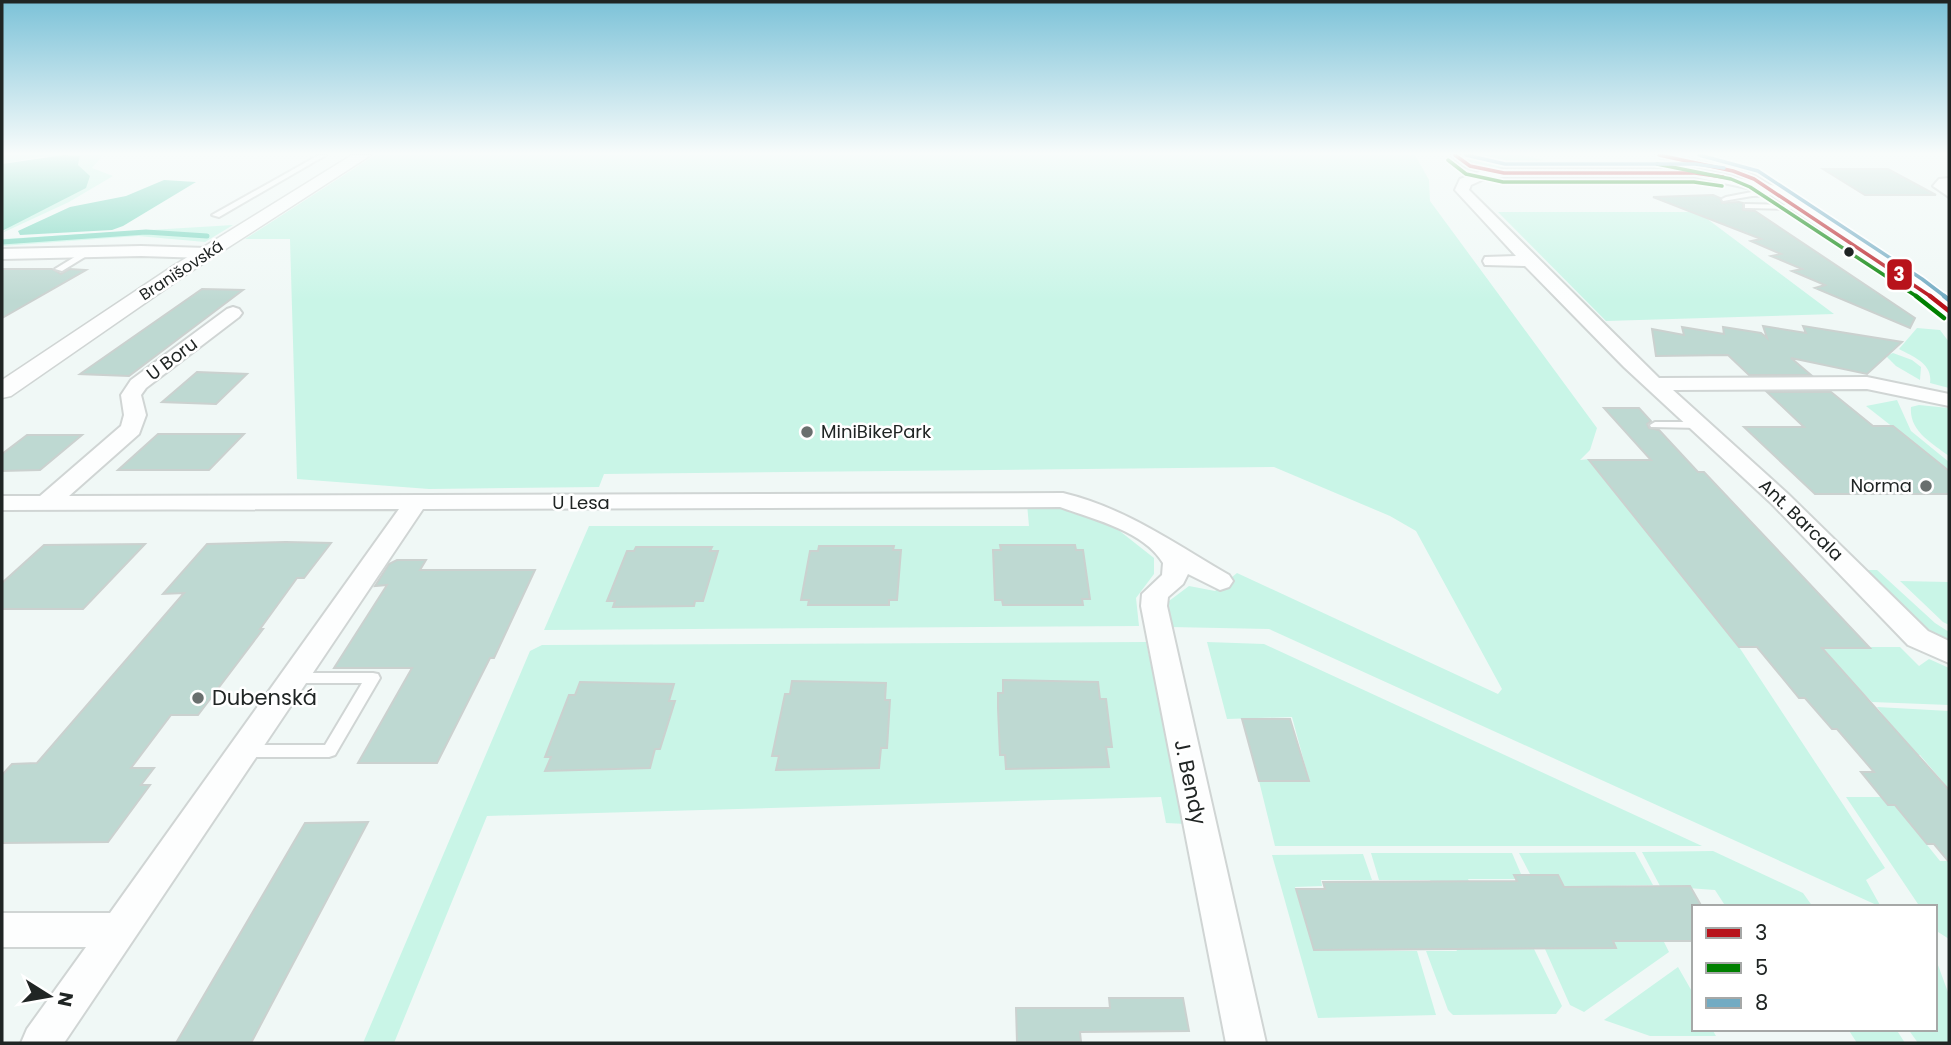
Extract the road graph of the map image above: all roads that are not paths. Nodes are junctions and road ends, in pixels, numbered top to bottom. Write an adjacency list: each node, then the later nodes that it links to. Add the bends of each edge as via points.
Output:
1 (236, 204): 7 (lane)
2 (285, 204): 9 (street, Branišovská)
3 (1473, 204): 12 (street, Ant. Barcala)
4 (1792, 204): 6 (street, Ant. Barcala)
5 (1748, 206): 6 (lane)
6 (1797, 207): 14 (street, Ant. Barcala)
7 (216, 215)
8 (89, 252): 9 (street); 10 (street); 13 (lane)
9 (206, 253): 18 (street, Branišovská)
10 (2, 254)
11 (1491, 261): 12 (street)
12 (1530, 261): 17 (street, Ant. Barcala)
13 (59, 269)
14 (1941, 298): 15 (street, Ant. Barcala)
15 (1949, 311)
16 (233, 313): 23 (street, U Boru, via 138,384 131,395 135,415 131,429)
17 (1655, 384): 19 (street, via 1867,383); 21 (street, Ant. Barcala)
18 (2, 391)
19 (1949, 400)
20 (1655, 425): 21 (lane)
21 (1700, 425): 27 (street, Ant. Barcala, via 1848,565 1917,638)
22 (2, 503): 23 (street, U Lesa)
23 (46, 503): 24 (street, U Lesa)
24 (415, 503): 25 (street, U Lesa, via 1063,500 1124,523); 28 (street)
25 (1163, 546): 26 (street, U Lesa); 33 (street, J. Bendy, via 1177,566 1175,577 1155,594 1154,606)
26 (1220, 581)
27 (1949, 653)
28 (293, 678): 29 (street); 29 (lane, via 373,678 329,751)
29 (243, 751): 31 (street)
30 (2, 930): 31 (street)
31 (119, 930): 32 (street)
32 (41, 1043)
33 (1245, 1043)

